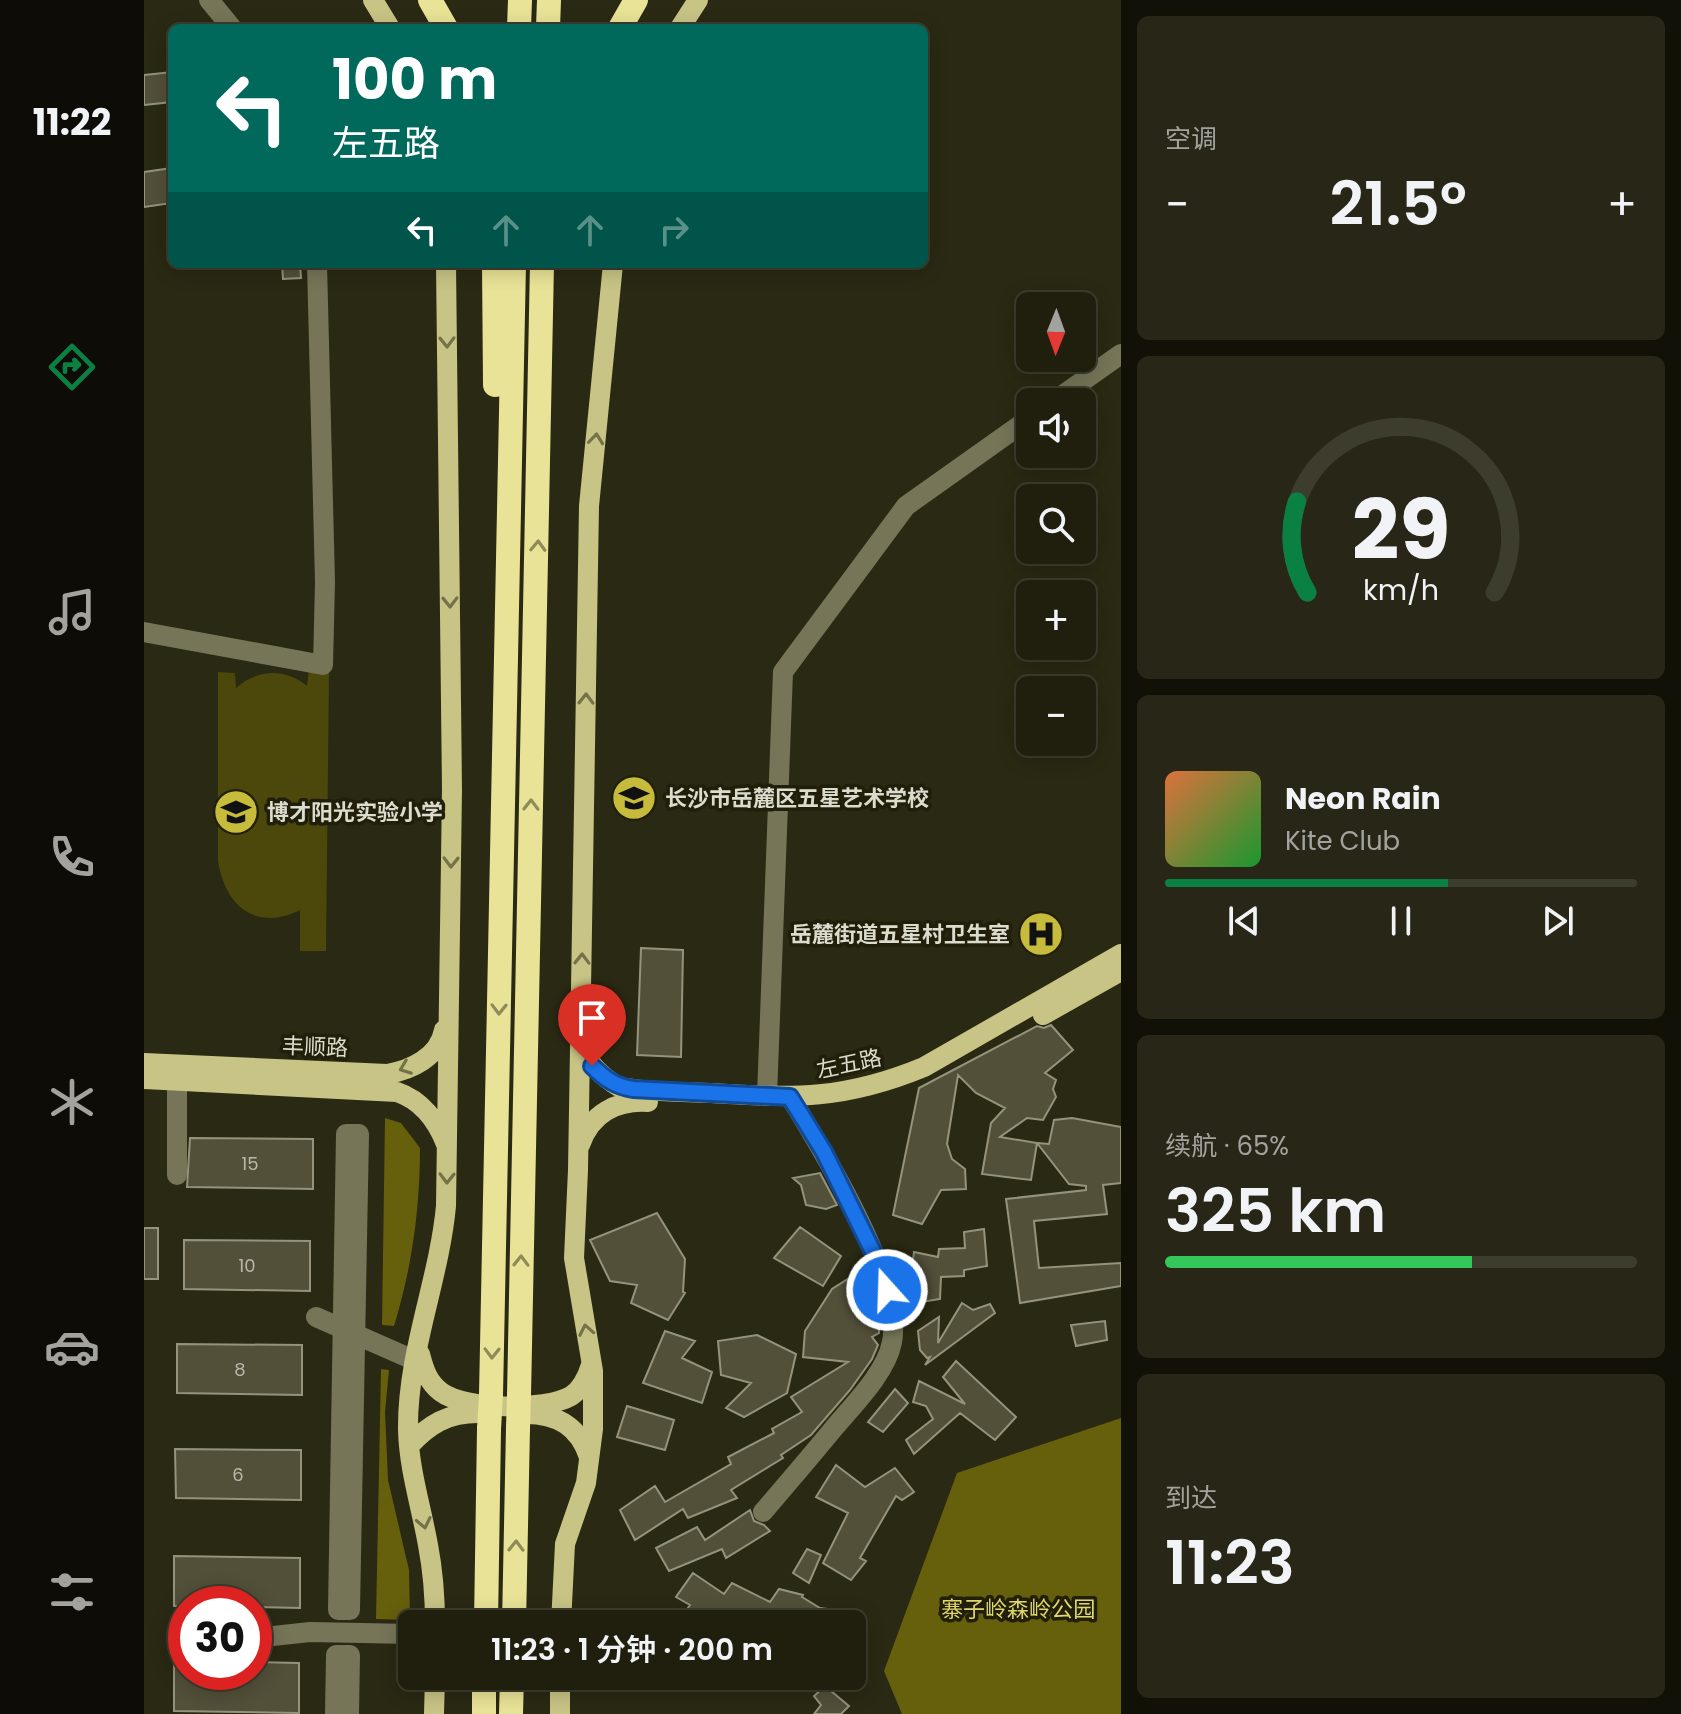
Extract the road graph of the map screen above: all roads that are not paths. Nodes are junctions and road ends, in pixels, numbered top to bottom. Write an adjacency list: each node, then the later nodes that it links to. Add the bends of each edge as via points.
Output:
1 (209, 0): 9 (street)
2 (373, 0): 10 (main road)
3 (430, 0): 11 (highway)
4 (520, 0): 12 (highway)
5 (549, 0): 13 (highway)
6 (616, 0): 14 (highway)
7 (636, 0): 15 (highway)
8 (698, 0): 16 (main road)
9 (229, 24)
10 (388, 24)
11 (444, 24)
12 (519, 24)
13 (548, 24)
14 (607, 24)
15 (622, 24)
16 (683, 24)
17 (317, 268): 28 (street, via 323,665)
18 (446, 268): 32 (main road, one-way to 32, via 452,790)
19 (494, 268): 29 (highway, via 499,634)
20 (514, 268): 29 (highway)
21 (542, 268): 27 (highway)
22 (557, 268): 27 (highway)
23 (613, 268): 33 (main road, one-way to 23, via 589,506)
24 (1121, 354): 25 (street)
25 (1073, 388)
26 (1016, 428): 37 (street, via 906,506 783,672)
27 (539, 504): 52 (highway, one-way to 27, bridge)
28 (144, 632)
29 (505, 707): 51 (highway, one-way to 51, bridge)
30 (1121, 954): 38 (main road, 左五路, via 924,1067 889,1081)
31 (1121, 971): 38 (main road, 左五路, via 906,1089 842,1106)
32 (448, 1011): 34 (main road, 丰顺路, one-way to 34, via 442,1040 405,1071); 39 (main road)
33 (580, 1040): 37 (main road, 左五路, via 592,1066 619,1087); 40 (main road)
34 (144, 1063)
35 (144, 1079): 36 (main road)
36 (177, 1080): 39 (main road, via 397,1092 420,1104); 41 (street)
37 (767, 1096): 38 (main road, 左五路)
38 (794, 1103): 40 (main road, 左五路, via 626,1101 593,1122); 49 (street, via 881,1268 893,1311 892,1344 874,1380)
39 (447, 1147): 44 (main road, one-way to 44, via 442,1244)
40 (579, 1148): 46 (main road, one-way to 40, via 574,1258)
41 (177, 1175)
42 (316, 1317): 43 (street)
43 (349, 1331): 43 (street, via 359,1134 346,1134); 43 (street, via 338,1610 350,1610); 45 (street)
44 (419, 1339): 45 (main road); 46 (main road, via 430,1382 465,1403 534,1405 562,1400 582,1387)
45 (416, 1361): 47 (main road)
46 (592, 1363): 48 (main road)
47 (409, 1446): 48 (main road, via 423,1430 452,1414 536,1414 570,1426 583,1440); 50 (main road, one-way to 50)
48 (591, 1463): 53 (main road, via 565,1544)
49 (763, 1512)
50 (435, 1610)
51 (486, 1610)
52 (514, 1610)
53 (562, 1610)
54 (398, 1634): 55 (street)
55 (272, 1636)
56 (435, 1690): 62 (main road)
57 (484, 1690): 63 (highway)
58 (512, 1690): 64 (highway)
59 (560, 1690): 65 (main road)
60 (335, 1714): 61 (street, via 336,1655 350,1655)
61 (349, 1714)
62 (434, 1714)
63 (484, 1714)
64 (511, 1714)
65 (560, 1714)

